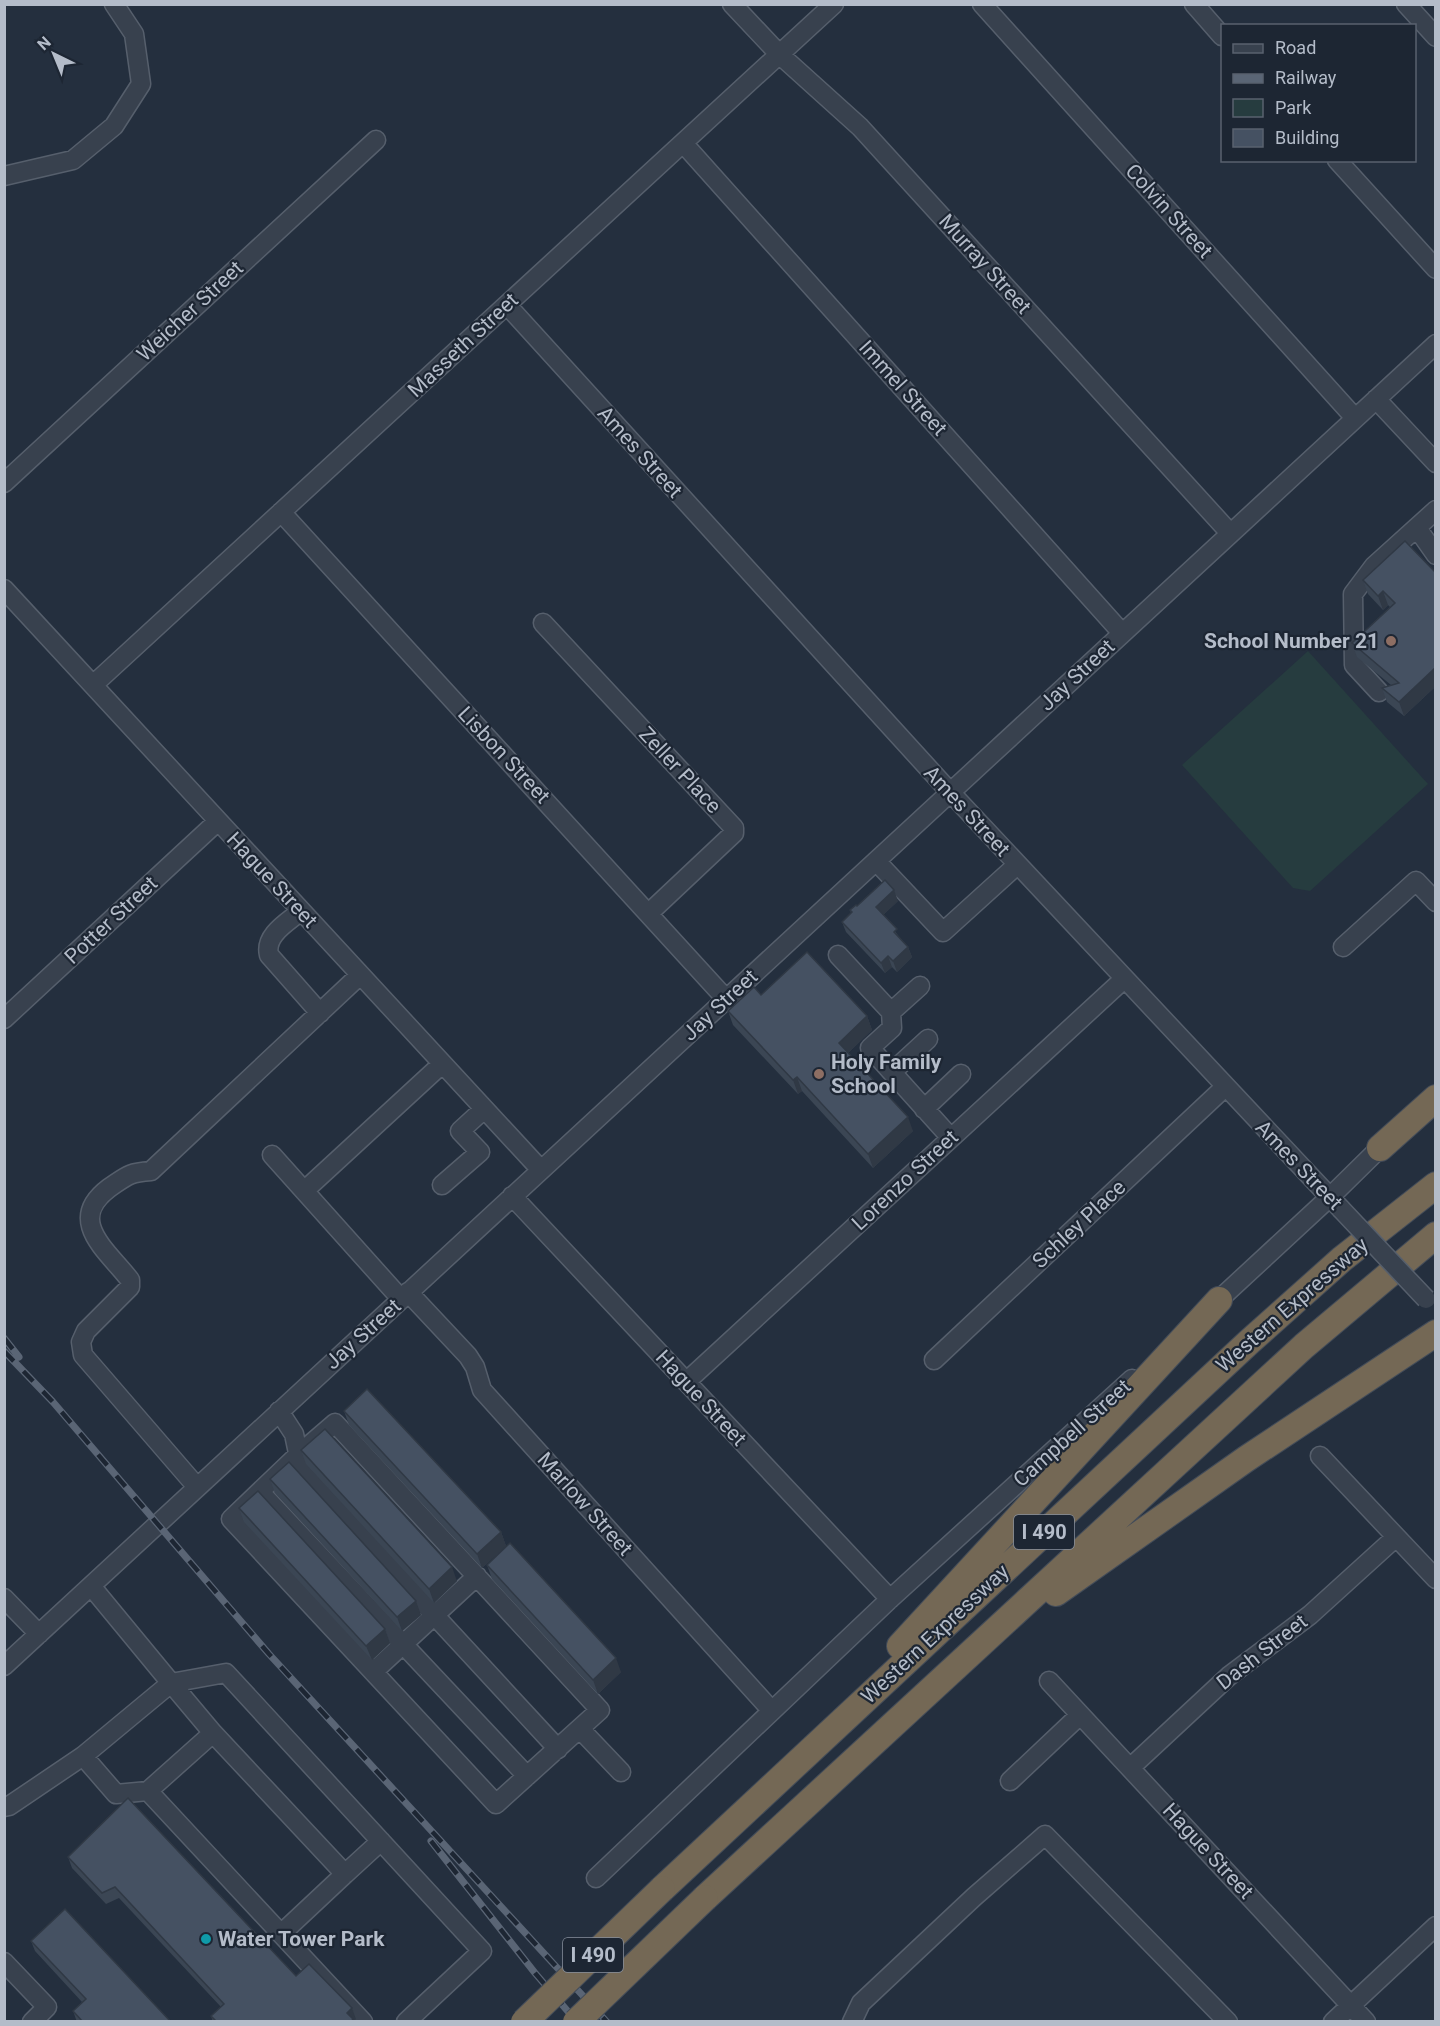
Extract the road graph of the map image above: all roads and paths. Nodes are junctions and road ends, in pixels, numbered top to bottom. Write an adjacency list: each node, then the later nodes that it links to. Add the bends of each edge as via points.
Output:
1 (114, 4): 13 (street, via 134,34 141,84 114,126 73,160)
2 (732, 4): 9 (street, Murray Street)
3 (834, 4): 9 (street, Masseth Street)
4 (982, 4): 18 (street, Colvin Street)
5 (1194, 4): 7 (street)
6 (1406, 4): 8 (street)
7 (1221, 35)
8 (1436, 37)
9 (779, 54): 11 (street, Masseth Street); 24 (street, Murray Street, via 860,127)
10 (376, 140): 20 (street, Weicher Street)
11 (683, 143): 15 (street, Masseth Street); 28 (street, Immel Street)
12 (1339, 162): 14 (street)
13 (4, 176)
14 (1436, 269)
15 (507, 305): 22 (street, Masseth Street); 31 (street, Ames Street)
16 (1436, 344): 17 (street, Jay Street)
17 (1376, 399): 18 (street, Jay Street); 19 (street)
18 (1355, 418): 24 (street, Jay Street)
19 (1436, 463)
20 (4, 483)
21 (1436, 510): 23 (street)
22 (281, 512): 29 (street, Masseth Street); 37 (street, Lisbon Street)
23 (1417, 528): 25 (street); 30 (street, via 1374,566 1353,594 1354,665)
24 (1230, 533): 28 (street, Jay Street)
25 (1436, 555)
26 (4, 589): 29 (street, Hague Street)
27 (543, 623): 37 (street, Zeller Place, via 734,828 734,833)
28 (1122, 633): 31 (street, Jay Street)
29 (93, 685): 32 (street, Hague Street)
30 (1379, 692)
31 (950, 792): 33 (street, Jay Street); 34 (street, Ames Street)
32 (218, 820): 36 (street, Hague Street); 46 (street, Potter Street)
33 (876, 861): 34 (street, via 943,932); 43 (street, Jay Street)
34 (1017, 865): 41 (street, Ames Street)
35 (1436, 902): 38 (street, via 1416,881)
36 (301, 911): 40 (street, Hague Street); 45 (street, via 273,936 268,951)
37 (649, 913): 43 (street, Lisbon Street)
38 (1343, 947)
39 (838, 955): 44 (street)
40 (360, 975): 45 (street); 48 (street, Hague Street)
41 (1124, 979): 51 (street, Ames Street); 56 (street, Lorenzo Street)
42 (920, 986): 44 (street)
43 (726, 999): 59 (street, Jay Street)
44 (891, 1012): 49 (street, via 892,1028 870,1048)
45 (320, 1013): 77 (street, via 151,1171 131,1173 105,1191 91,1209 92,1230 130,1280 130,1287 86,1331 81,1342 83,1355)
46 (4, 1019)
47 (928, 1039): 49 (street)
48 (442, 1064): 54 (street, Hague Street); 62 (street)
49 (892, 1072): 55 (street)
50 (961, 1074): 55 (street)
51 (1225, 1087): 64 (street, Ames Street); 70 (street, Schley Place)
52 (1436, 1087): 57 (street, Campbell Street)
53 (1436, 1098): 57 (highway)
54 (484, 1109): 59 (street, Hague Street); 60 (street, via 460,1131 480,1152)
55 (924, 1109): 56 (street)
56 (951, 1138): 71 (street, Lorenzo Street)
57 (1380, 1148): 64 (street, Campbell Street)
58 (272, 1155): 62 (street, Marlow Street)
59 (540, 1170): 63 (street, Jay Street)
60 (442, 1185)
61 (1436, 1185): 104 (highway, Western Expressway / I 490, via 1350,1253 1249,1342)
62 (304, 1191): 66 (street, Marlow Street)
63 (512, 1196): 66 (street, Jay Street); 71 (street, Hague Street)
64 (1335, 1203): 67 (street, Campbell Street); 68 (street, Ames Street, bridge)
65 (1436, 1235): 94 (highway, Western Expressway / I 490, via 1304,1346)
66 (405, 1296): 72 (street, Jay Street); 92 (street, Marlow Street, via 468,1356 482,1390)
67 (1219, 1300): 84 (street, Campbell Street); 104 (highway)
68 (1431, 1304)
69 (1436, 1334): 94 (highway, via 1083,1572)
70 (934, 1360)
71 (687, 1382): 84 (street, Hague Street)
72 (279, 1411): 75 (street, via 294,1434); 77 (street, Jay Street)
73 (349, 1411): 74 (street)
74 (335, 1423): 75 (street); 80 (street)
75 (299, 1454): 78 (street); 85 (street, via 302,1472)
76 (1320, 1456): 79 (street)
77 (197, 1487): 82 (street, Jay Street)
78 (260, 1492): 87 (street); 89 (street, via 231,1520)
79 (1396, 1537): 81 (street); 99 (street, Dash Street, via 1300,1623 1229,1676)
80 (477, 1576): 85 (street); 95 (street, via 600,1710)
81 (1436, 1579)
82 (91, 1586): 86 (street, Jay Street); 91 (street)
83 (4, 1598): 86 (street)
84 (890, 1599): 92 (street, Campbell Street)
85 (436, 1615): 87 (street); 97 (street)
86 (39, 1634): 88 (street, Jay Street)
87 (404, 1645): 89 (street); 101 (street)
88 (4, 1665)
89 (373, 1672): 101 (street, via 496,1804)
90 (1049, 1681): 93 (street, Hague Street)
91 (171, 1683): 96 (street); 98 (street); 106 (street, via 226,1673)
92 (772, 1711): 108 (street, Campbell Street)
93 (1080, 1714): 99 (street, Hague Street); 102 (street)
94 (894, 1722): 117 (highway, Western Expressway / I 490, bridge)
95 (580, 1729): 97 (street); 100 (street)
96 (213, 1733): 103 (street); 107 (street)
97 (558, 1749): 101 (street)
98 (83, 1756): 103 (street, via 116,1794); 105 (street)
99 (1130, 1768): 112 (street, Hague Street)
100 (621, 1772)
101 (527, 1776)
102 (1010, 1781)
103 (147, 1791): 110 (street)
104 (752, 1804): 116 (highway, Western Expressway / I 490, bridge)
105 (4, 1807)
106 (381, 1841): 107 (street); 115 (street, via 482,1951)
107 (345, 1874): 110 (street)
108 (596, 1878)
109 (1436, 1926): 112 (street)
110 (282, 1933): 114 (street)
111 (4, 1962): 113 (street, via 47,2007)
112 (1351, 2005): 120 (street); 121 (street, Hague Street)
113 (32, 2022)
114 (363, 2022)
115 (406, 2022)
116 (524, 2022)
117 (576, 2022)
118 (852, 2022): 119 (street, via 861,2003 1045,1835)
119 (1228, 2022)
120 (1333, 2022)
121 (1366, 2022)

